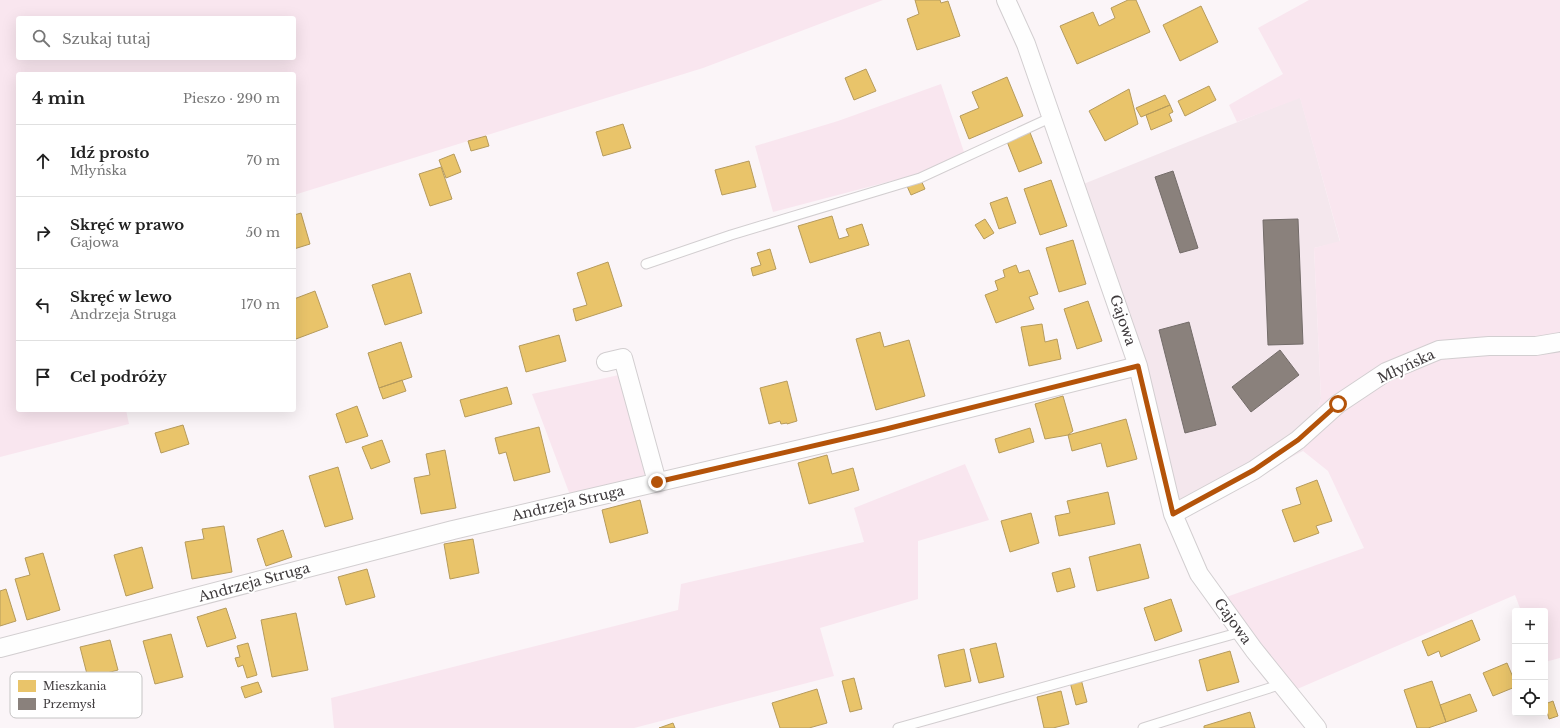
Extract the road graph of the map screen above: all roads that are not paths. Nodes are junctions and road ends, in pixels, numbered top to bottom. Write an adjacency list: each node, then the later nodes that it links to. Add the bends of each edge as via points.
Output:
1 (1006, 0): 2 (street, Gajowa, via 1026,44)
2 (1052, 117): 3 (lane, via 920,178 731,235); 6 (street, Gajowa)
3 (646, 264)
4 (1560, 342): 8 (street, Młyńska, via 1536,346 1439,350 1386,372 1338,404 1298,440 1254,470)
5 (606, 362): 7 (street, via 623,358)
6 (1138, 366): 7 (street, Andrzeja Struga, via 886,429); 8 (street, Gajowa)
7 (657, 482): 10 (street, Andrzeja Struga, via 453,530)
8 (1173, 514): 9 (street, Gajowa, via 1199,574)
9 (1241, 632): 11 (street, Gajowa); 12 (lane)
10 (0, 648)
11 (1282, 684): 13 (lane); 14 (street, Gajowa)
12 (898, 728)
13 (1143, 728)
14 (1317, 728)

